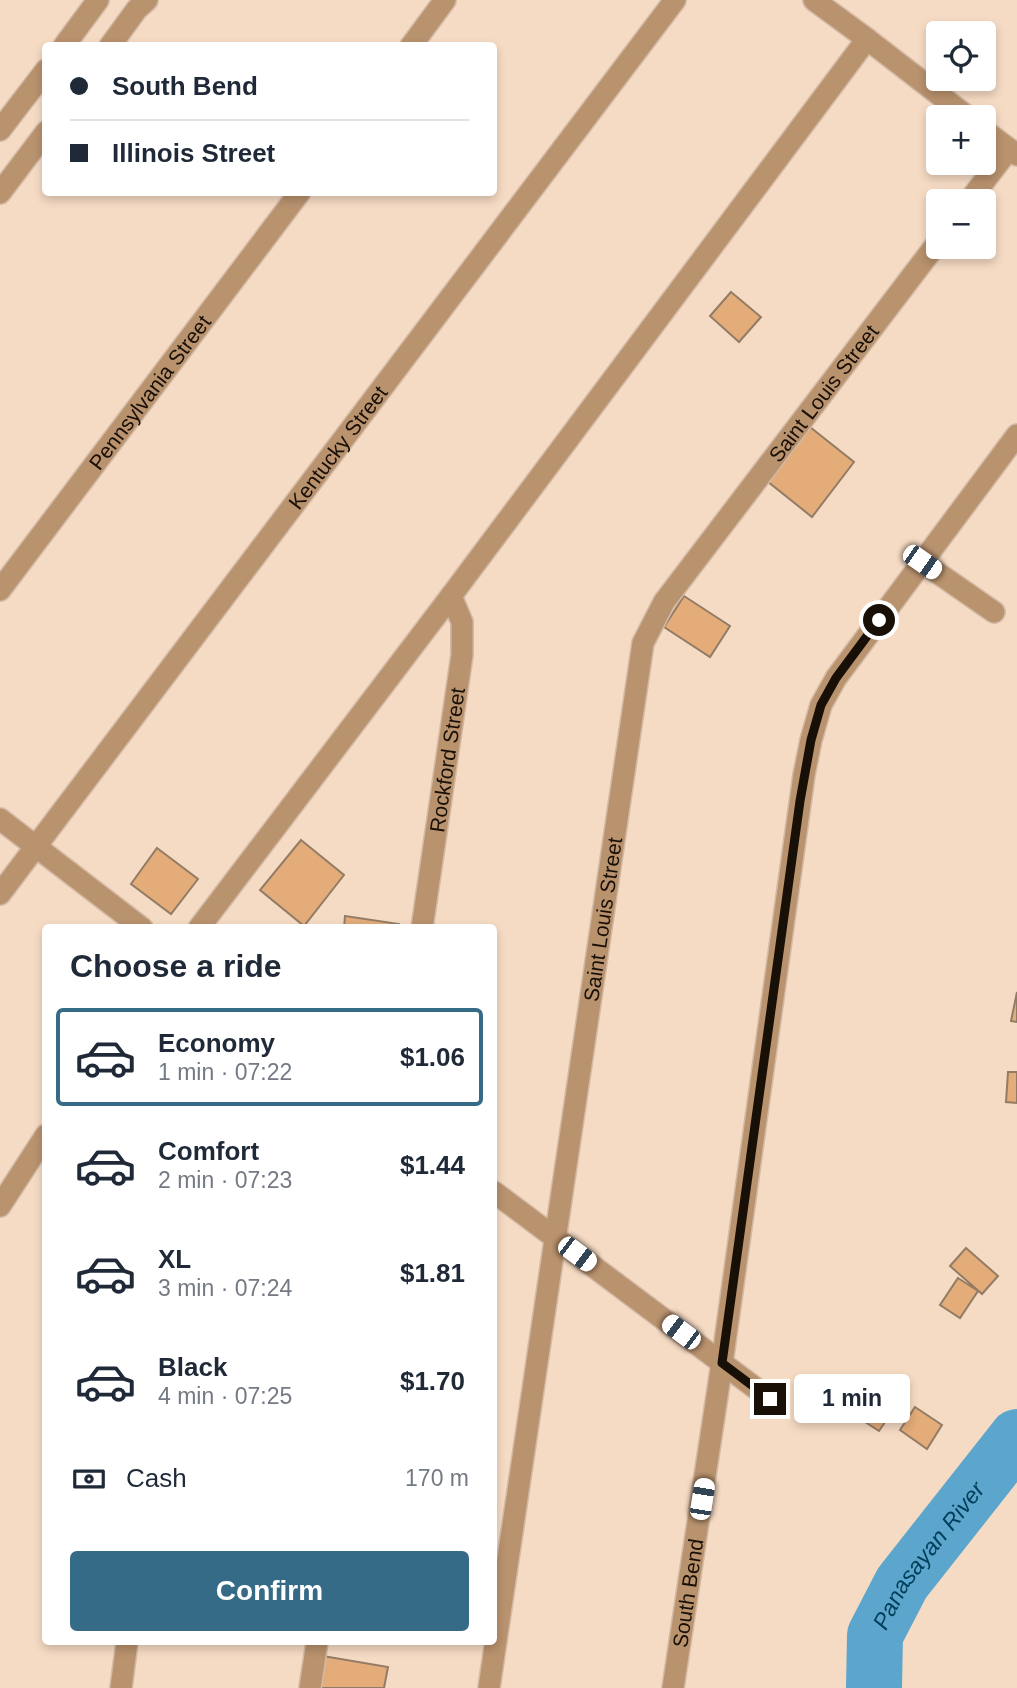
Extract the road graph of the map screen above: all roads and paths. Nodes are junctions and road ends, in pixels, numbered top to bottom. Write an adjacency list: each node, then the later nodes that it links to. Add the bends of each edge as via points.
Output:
1 (98, 0): 7 (street)
2 (147, 0): 8 (street)
3 (445, 0): 9 (street)
4 (675, 0): 26 (street, Kentucky Street)
5 (814, 0): 6 (street)
6 (867, 39): 11 (street); 23 (street)
7 (67, 42)
8 (113, 42)
9 (414, 42)
10 (42, 75): 12 (street)
11 (952, 105)
12 (0, 130)
13 (42, 137): 17 (street)
14 (996, 139): 15 (street)
15 (1013, 152): 16 (street)
16 (980, 189)
17 (0, 193)
18 (297, 196): 22 (street, Pennsylvania Street)
19 (926, 258): 34 (street, Saint Louis Street, via 664,602 643,643)
20 (1017, 435): 21 (street, South Bend)
21 (922, 562): 24 (street); 35 (street, South Bend, via 836,678 821,705 811,740)
22 (0, 590)
23 (451, 596): 29 (street); 30 (street, Rockford Street, via 462,622 462,655)
24 (994, 612)
25 (0, 819): 26 (street)
26 (36, 846): 27 (street, Kentucky Street); 28 (street)
27 (0, 894)
28 (137, 924)
29 (203, 924)
30 (423, 924)
31 (42, 1141): 33 (street)
32 (497, 1194): 34 (street)
33 (0, 1206)
34 (556, 1239): 35 (street); 37 (street, Saint Louis Street)
35 (722, 1363): 36 (street); 44 (street, South Bend)
36 (770, 1399)
37 (497, 1634)
38 (127, 1645): 41 (street)
39 (317, 1645): 42 (street)
40 (495, 1645): 43 (street, Saint Louis Street)
41 (121, 1688)
42 (310, 1688)
43 (489, 1688)
44 (673, 1688)

